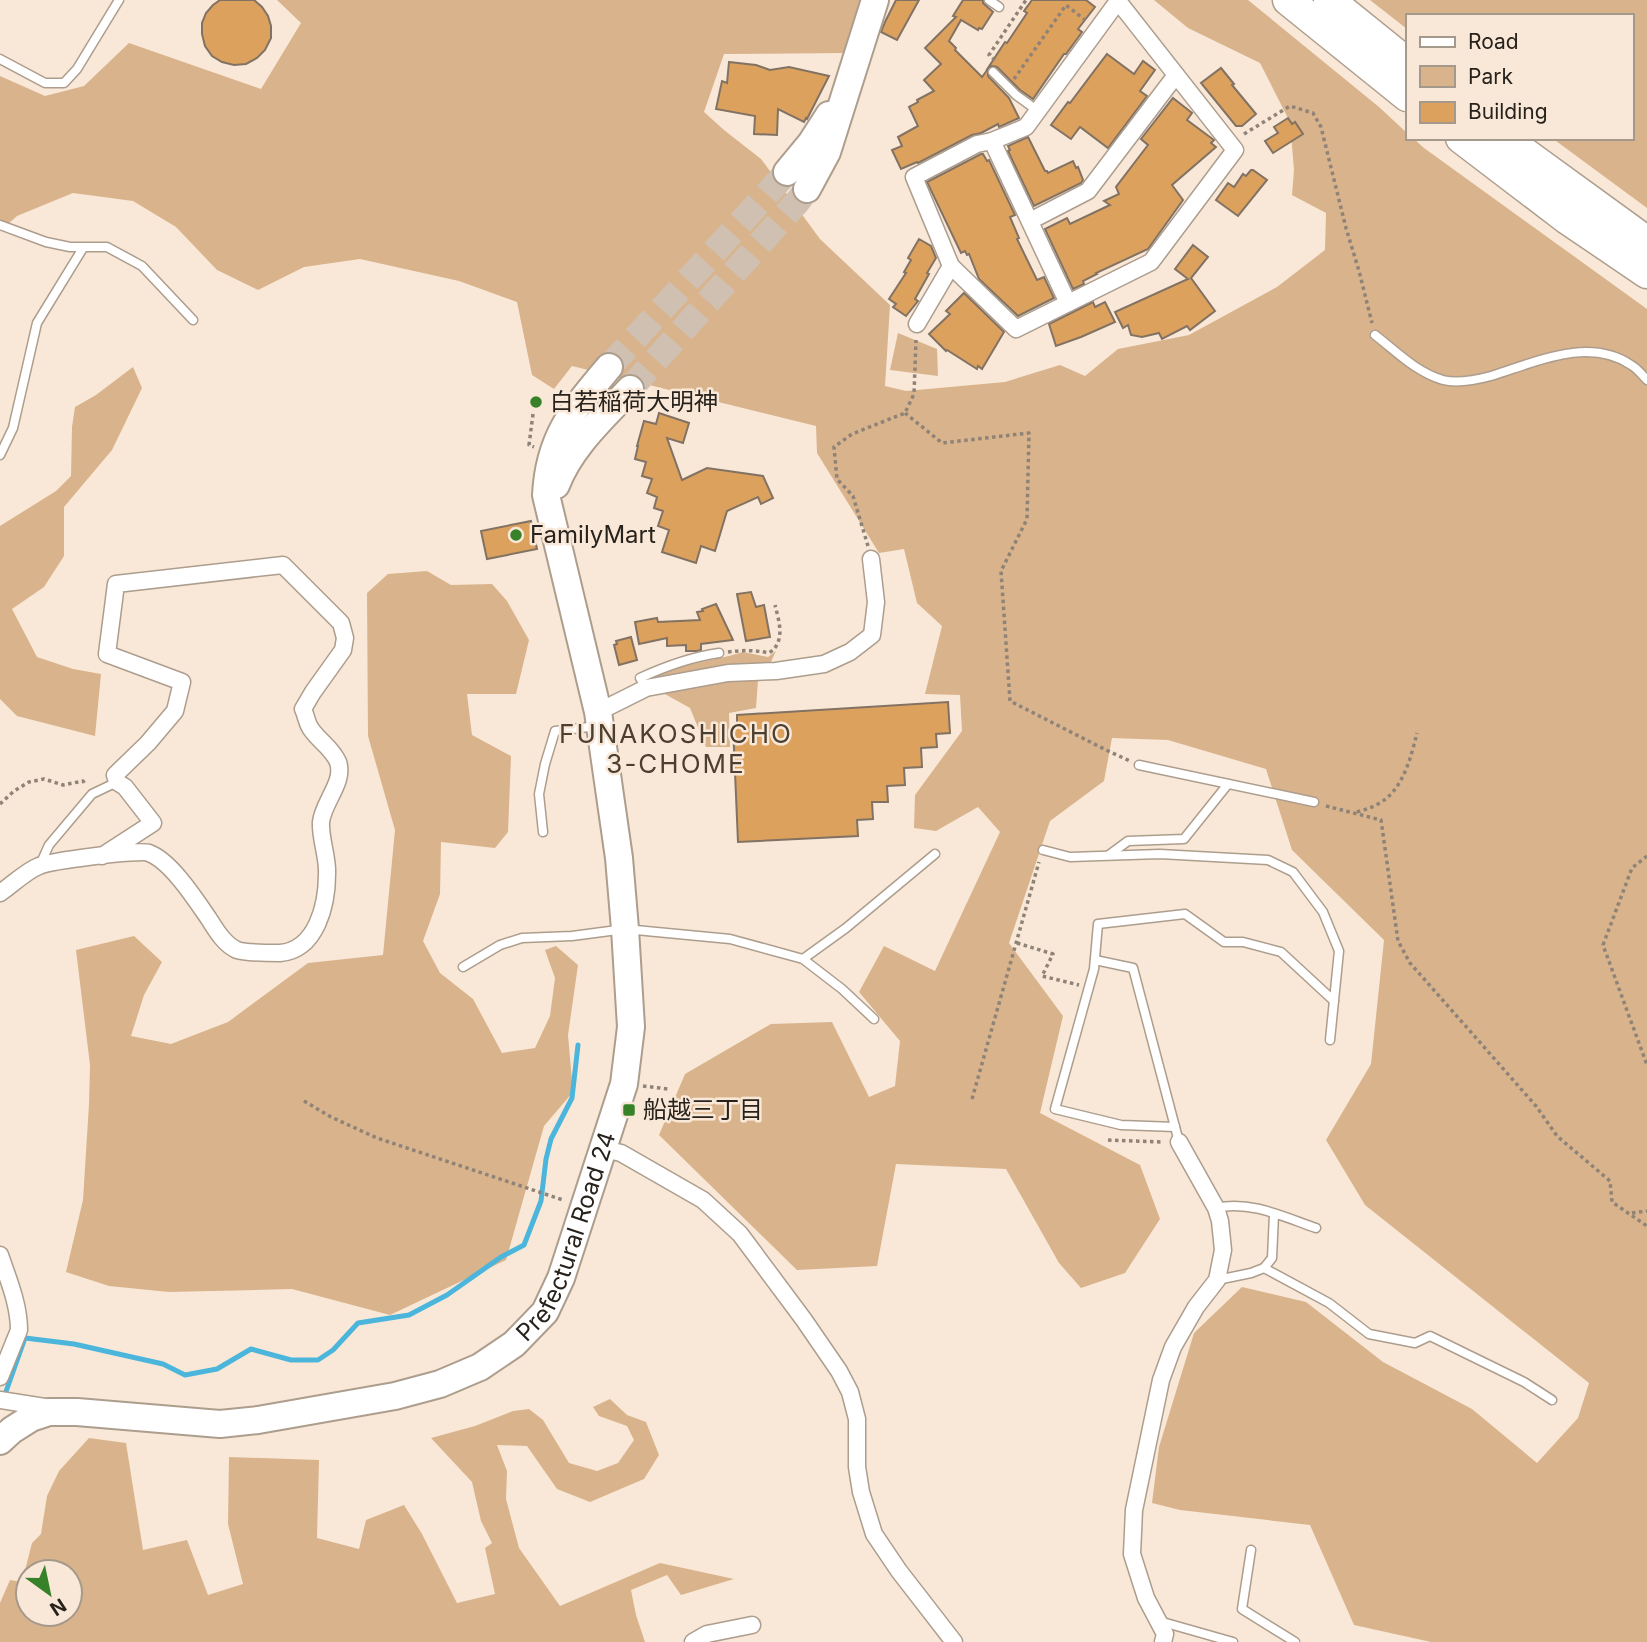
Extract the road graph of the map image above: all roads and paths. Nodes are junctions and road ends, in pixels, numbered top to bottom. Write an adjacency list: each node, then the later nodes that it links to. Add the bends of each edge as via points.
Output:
1 (119, 0): 11 (lane, via 64,83 45,83)
2 (875, 0): 10 (main road)
3 (989, 0): 8 (lane)
4 (1026, 0): 13 (path, via 989,55)
5 (1118, 0): 9 (street); 15 (street)
6 (1288, 0): 17 (highway)
7 (1329, 0): 12 (highway)
8 (999, 6)
9 (1097, 30): 16 (path, via 1066,5); 18 (street)
10 (858, 57): 23 (main road, via 832,109); 24 (main road, via 827,152)
11 (0, 59)
12 (1406, 62)
13 (997, 63)
14 (993, 72): 16 (lane)
15 (1176, 75): 22 (street); 25 (street, via 1088,191)
16 (1008, 87): 18 (lane)
17 (1406, 95)
18 (1038, 111): 21 (street, via 1026,127)
19 (1464, 140): 30 (highway)
20 (1507, 140): 27 (highway)
21 (992, 141): 25 (street); 29 (street, via 977,144 914,177)
22 (1229, 143): 31 (street, via 1235,150 1151,262); 34 (path, via 1290,106 1313,113 1321,127)
23 (787, 172)
24 (807, 189)
25 (1030, 221): 31 (street)
26 (0, 225): 28 (lane, via 46,242)
27 (1647, 242)
28 (83, 248): 32 (lane, via 107,247 142,266); 41 (lane, via 37,323 13,428)
29 (951, 266): 31 (street, via 1016,329); 33 (street)
30 (1647, 274)
31 (1068, 303)
32 (193, 320)
33 (916, 324): 38 (path, via 914,394)
34 (1375, 335): 36 (lane, via 1419,370 1445,380 1474,380 1566,353 1605,353 1632,365)
35 (609, 367): 42 (main road, Prefectural Road 24, via 563,427 547,476)
36 (1647, 380)
37 (630, 389): 42 (main road, Prefectural Road 24, via 565,465)
38 (905, 413): 43 (path, via 852,434 834,447 837,479 853,496); 49 (path, via 942,443 1029,433 1027,519 1001,571 1010,701)
39 (533, 414): 40 (path, via 529,444)
40 (542, 451)
41 (0, 455)
42 (549, 513): 47 (main road, Prefectural Road 24)
43 (872, 559): 46 (street, via 876,603 872,635 850,652 824,664 728,673)
44 (775, 605): 45 (path, via 781,627 774,651)
45 (719, 653): 46 (lane, via 668,665 640,678)
46 (646, 688): 47 (street)
47 (600, 719): 56 (lane, via 555,731 539,794); 64 (main road, Prefectural Road 24)
48 (1417, 733): 55 (path, via 1410,761 1395,788 1381,803)
49 (1139, 765): 51 (lane)
50 (117, 782): 52 (lane); 59 (street, via 153,823); 59 (street, via 115,775 175,711 182,682 107,654 116,584 283,565 341,624 343,650 303,709 310,728 338,762 339,776 321,822 328,873 324,909 303,943 286,952 238,950 221,937 165,863 148,852)
51 (1228, 784): 53 (lane); 60 (lane, via 1184,839 1128,841)
52 (92, 794): 54 (path, via 83,781 63,785 44,779 13,791); 62 (lane, via 49,845)
53 (1314, 802): 55 (path)
54 (0, 804)
55 (1355, 813): 82 (path, via 1381,820 1398,941 1410,963 1557,1136 1610,1181 1612,1202)
56 (543, 832)
57 (1043, 849): 60 (lane, via 1070,857); 65 (path)
58 (935, 854): 66 (lane)
59 (102, 856): 62 (street)
60 (1108, 856): 70 (lane, via 1268,860 1293,872 1323,912 1339,951)
61 (1647, 856): 73 (path, via 1632,868 1603,945)
62 (39, 866): 63 (street)
63 (0, 893)
64 (625, 929): 66 (lane, via 730,939); 68 (lane, via 522,938); 78 (main road, Prefectural Road 24, via 631,1027 624,1084)
65 (1016, 943): 69 (path, via 1053,954 1042,976); 74 (path)
66 (803, 960): 71 (lane)
67 (1095, 960): 69 (lane); 70 (lane, via 1098,924 1185,914 1224,942 1281,952); 76 (lane, via 1133,968)
68 (463, 967)
69 (1088, 987): 76 (lane, via 1055,1109)
70 (1334, 1001): 72 (lane)
71 (874, 1019)
72 (1330, 1040)
73 (1647, 1065)
74 (972, 1099)
75 (304, 1101): 79 (path, via 377,1138)
76 (1177, 1135): 77 (path); 80 (street)
77 (1108, 1140)
78 (604, 1149): 92 (main road, Prefectural Road 24, via 561,1279 545,1312 514,1344 480,1367 395,1396 258,1420 220,1424); 98 (street, via 621,1153 703,1200 740,1234 804,1320 850,1392 857,1419 861,1492 874,1534)
79 (540, 1192)
80 (1216, 1208): 83 (lane, via 1254,1207); 88 (street, via 1223,1250)
81 (1647, 1211): 82 (path)
82 (1630, 1213): 84 (path)
83 (1274, 1214): 85 (lane); 87 (lane, via 1272,1258)
84 (1647, 1226)
85 (1316, 1228)
86 (0, 1255): 89 (street, via 19,1330)
87 (1264, 1268): 88 (lane); 91 (lane, via 1329,1303 1369,1334 1415,1343 1430,1336)
88 (1217, 1280): 95 (street, via 1173,1347 1161,1380 1134,1510 1132,1554)
89 (0, 1377)
90 (0, 1400): 92 (street)
91 (1552, 1400)
92 (77, 1412): 93 (main road, Prefectural Road 24, via 49,1412 31,1418)
93 (0, 1441)
94 (1251, 1550): 101 (lane, via 1242,1609)
95 (1159, 1621): 99 (street); 100 (lane)
96 (752, 1625): 97 (street, via 707,1634)
97 (693, 1642)
98 (954, 1642)
99 (1163, 1642)
100 (1233, 1642)
101 (1295, 1642)

